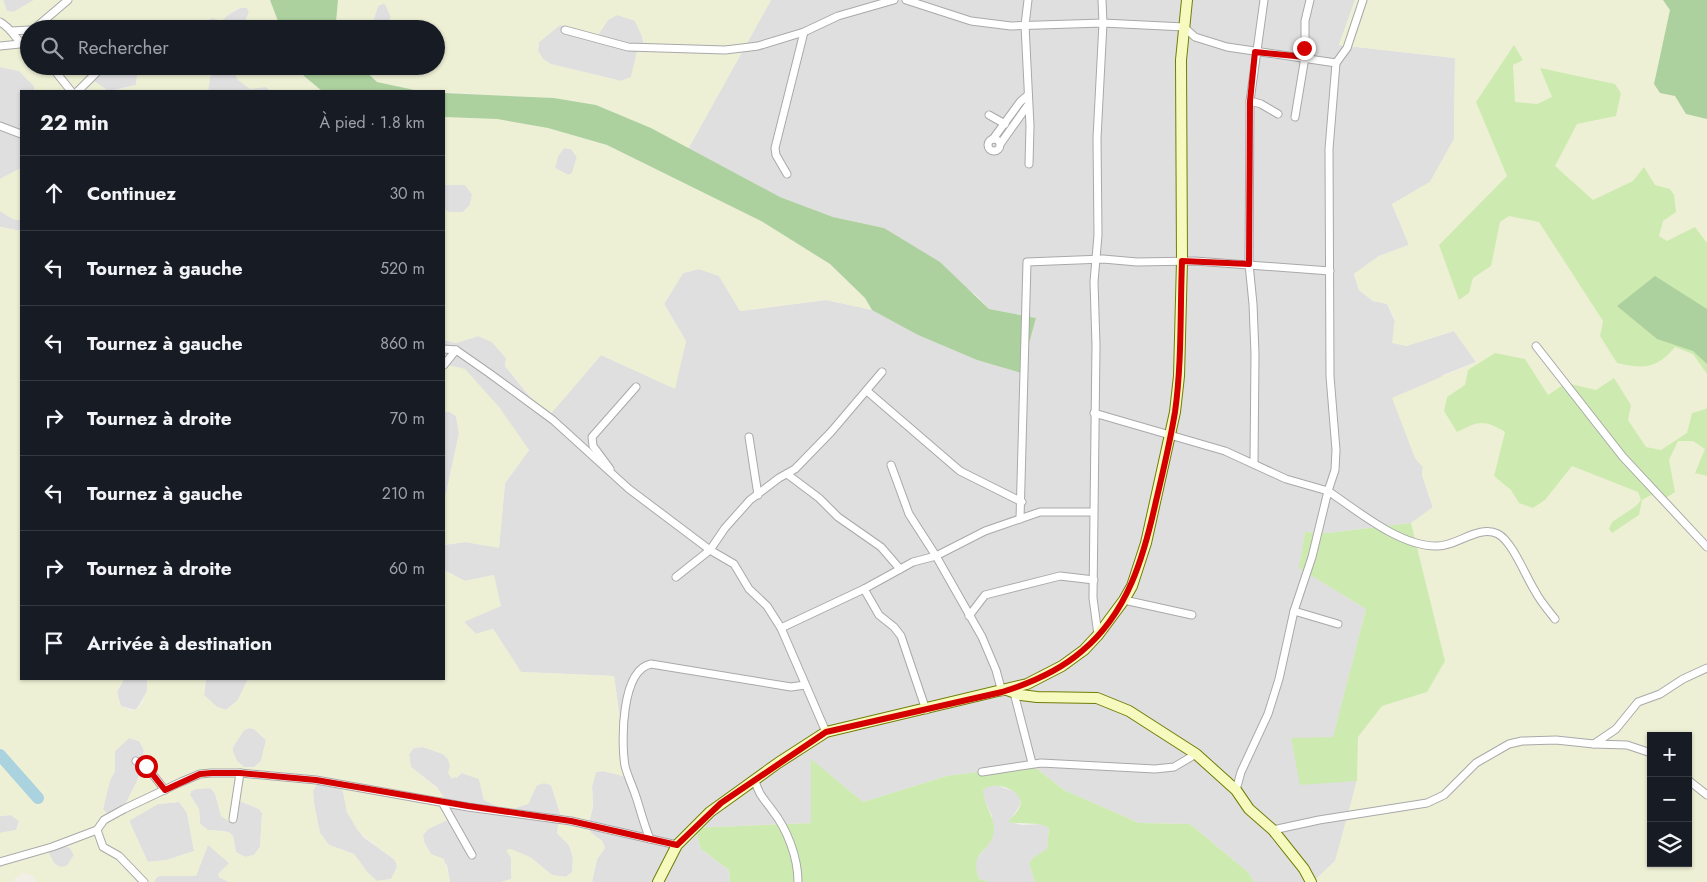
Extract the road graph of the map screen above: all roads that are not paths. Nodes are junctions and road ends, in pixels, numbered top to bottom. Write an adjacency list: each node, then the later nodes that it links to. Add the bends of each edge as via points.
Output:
1 (68, 0): 10 (street)
2 (894, 0): 18 (street, via 838,16)
3 (906, 0): 13 (street, via 971,22)
4 (1028, 0): 13 (street)
5 (1102, 0): 12 (street)
6 (1187, 0): 14 (main road)
7 (1264, 0): 21 (street)
8 (1310, 0): 22 (street, via 1304,36)
9 (1363, 0): 23 (street, via 1347,48)
10 (45, 20)
11 (0, 22): 16 (street)
12 (1103, 24): 13 (street); 14 (street); 41 (street, via 1098,104)
13 (1025, 25): 28 (street)
14 (1184, 27): 21 (street, via 1195,37); 42 (main road, via 1180,161)
15 (565, 30): 18 (street, via 628,46 725,50 758,46)
16 (12, 31): 17 (street); 19 (street)
17 (20, 31)
18 (804, 32): 40 (street, via 775,148)
19 (20, 44): 20 (street)
20 (0, 46)
21 (1255, 52): 22 (street); 29 (street)
22 (1305, 57): 23 (street); 33 (street)
23 (1336, 63): 44 (street, via 1329,148)
24 (58, 75): 26 (street)
25 (94, 75): 27 (street)
26 (70, 90)
27 (79, 90)
28 (1028, 95): 30 (street); 34 (street)
29 (1250, 101): 31 (street); 43 (street)
30 (1028, 105): 38 (street); 39 (street)
31 (1278, 114)
32 (989, 115): 34 (street)
33 (1295, 117)
34 (1005, 124): 37 (street)
35 (0, 126): 36 (street)
36 (20, 134)
37 (993, 139): 38 (street); 38 (street, via 988,145 992,152)
38 (1001, 144)
39 (1028, 164)
40 (787, 174)
41 (1096, 260): 42 (street); 52 (street); 61 (street, via 1027,262)
42 (1182, 261): 43 (street); 53 (main road, via 1178,376)
43 (1249, 264): 44 (street); 55 (street, via 1255,354)
44 (1330, 271): 59 (street, via 1330,376 1336,450 1335,470)
45 (1536, 346): 64 (street, via 1619,452)
46 (445, 348): 47 (street)
47 (456, 350): 48 (street); 58 (street, via 553,420)
48 (445, 364)
49 (882, 372): 51 (street)
50 (636, 387): 58 (street, via 594,432 591,441)
51 (867, 391): 57 (street, via 806,458); 61 (street, via 960,471)
52 (1094, 413): 53 (street); 62 (street)
53 (1170, 436): 55 (street, via 1225,450); 71 (main road, via 1146,543)
54 (750, 437): 60 (street)
55 (1254, 462): 59 (street, via 1286,478)
56 (890, 465): 66 (street, via 909,514)
57 (787, 474): 60 (street); 67 (street, via 838,517 881,547)
58 (617, 479): 65 (street)
59 (1328, 492): 72 (street, via 1312,557); 75 (street, via 1386,530 1423,544 1452,544 1484,531 1499,534)
60 (758, 495): 65 (street, via 739,511)
61 (1022, 502): 63 (street)
62 (1093, 512): 63 (street, via 1040,512); 69 (street)
63 (1020, 520): 66 (street, via 985,531)
64 (1707, 547)
65 (710, 550): 68 (street); 77 (street, via 734,564 749,589 767,606)
66 (936, 556): 67 (street); 74 (street)
67 (900, 569): 70 (street)
68 (676, 577)
69 (1094, 580): 74 (street, via 1060,576 985,594); 78 (street, via 1092,598)
70 (864, 589): 77 (street); 82 (street, via 879,615 901,636)
71 (1124, 600): 73 (street); 78 (main road)
72 (1294, 610): 76 (street); 94 (street, via 1277,688)
73 (1192, 615)
74 (969, 616): 81 (street)
75 (1555, 619)
76 (1338, 624)
77 (781, 628): 80 (street)
78 (1098, 635): 81 (main road, via 1062,666)
79 (1707, 668): 84 (street, via 1660,694 1638,702 1616,729)
80 (805, 684): 83 (street); 100 (street, via 791,687 651,664 641,669 628,693 623,729 625,757 641,819)
81 (1008, 691): 82 (main road); 86 (main road, via 1037,697 1097,698 1111,702 1129,710); 88 (street)
82 (926, 710): 83 (main road)
83 (826, 732): 91 (main road)
84 (1594, 744): 85 (street, via 1627,745); 99 (street, via 1556,740 1509,744 1476,763 1444,795 1427,803)
85 (1647, 752)
86 (1196, 754): 88 (street, via 1174,767); 94 (main road)
87 (136, 761): 93 (street, via 146,766)
88 (1032, 763): 89 (street)
89 (982, 772)
90 (240, 773): 93 (street, via 200,774); 96 (street, via 316,780); 97 (street)
91 (755, 780): 101 (main road, via 710,812); 106 (street, via 760,797 772,810 786,835 795,859)
92 (1692, 783): 95 (street)
93 (165, 790): 98 (street, via 104,820)
94 (1236, 790): 99 (main road, via 1248,809)
95 (1707, 795)
96 (442, 802): 100 (street, via 571,821); 102 (street)
97 (233, 819)
98 (97, 830): 103 (street, via 52,848); 104 (street, via 103,847 119,856)
99 (1273, 830): 107 (main road)
100 (650, 839): 101 (street)
101 (677, 845): 105 (main road)
102 (472, 855)
103 (0, 862)
104 (144, 882)
105 (658, 882)
106 (798, 882)
107 (1311, 882)

